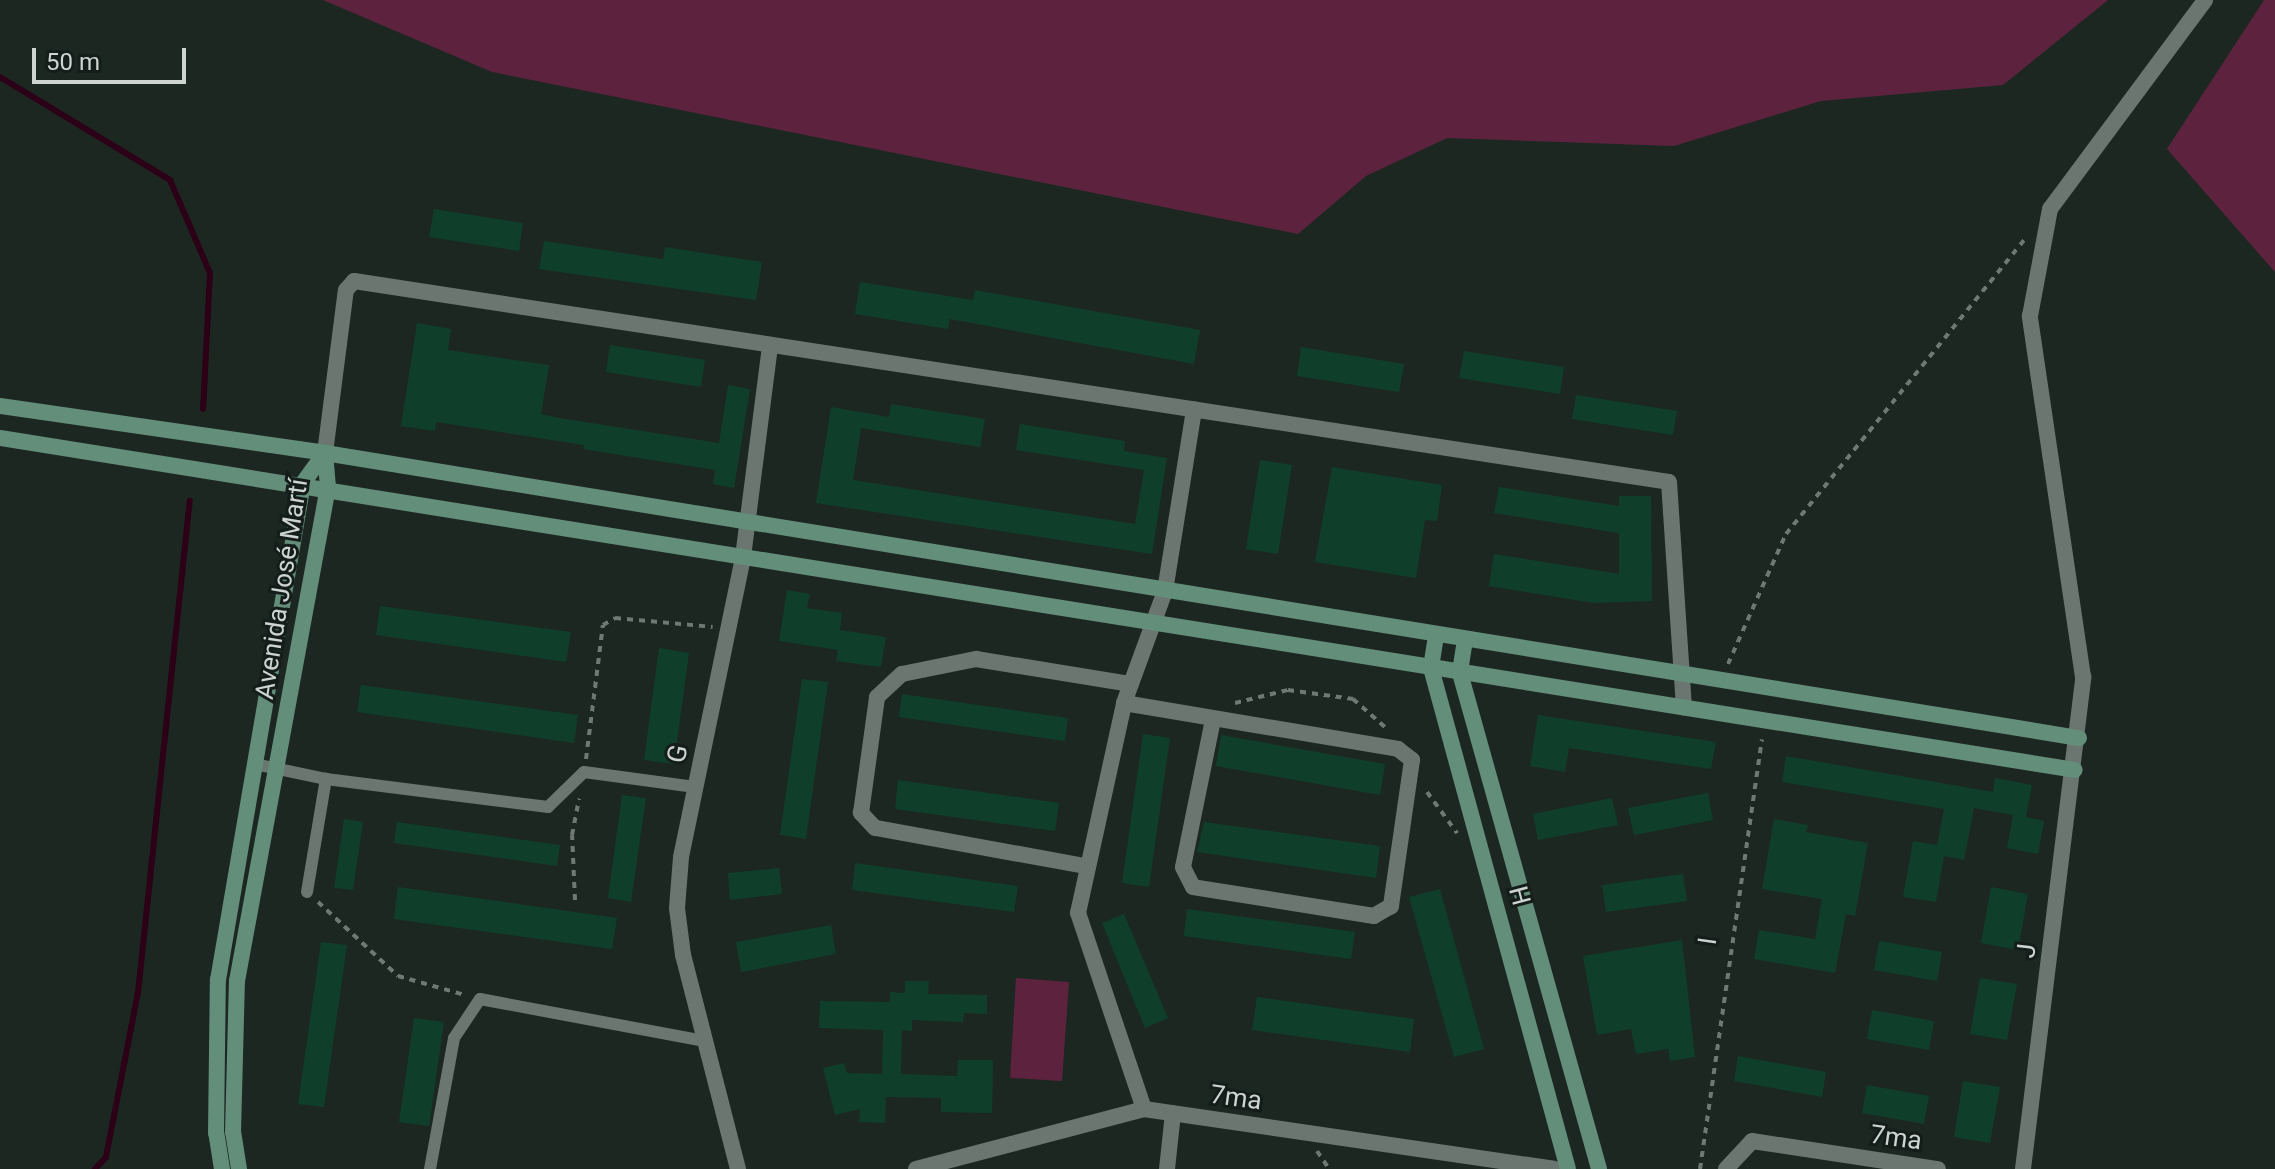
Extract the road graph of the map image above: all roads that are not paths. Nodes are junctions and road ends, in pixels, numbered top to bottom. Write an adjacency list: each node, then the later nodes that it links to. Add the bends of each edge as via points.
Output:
1 (2205, 0): 22 (street, J, via 2050,209 2030,316 2083,677)
2 (770, 345): 4 (street); 6 (street, via 354,281 346,290); 9 (street, G)
3 (0, 406): 6 (street)
4 (1194, 409): 11 (street); 17 (street, via 1669,482)
5 (0, 438): 7 (street)
6 (325, 453): 7 (street, Avenida José Martí); 8 (street, Avenida José Martí); 9 (street)
7 (303, 483): 8 (street); 23 (street, Avenida José Martí)
8 (328, 487): 10 (street); 24 (street, Avenida José Martí)
9 (747, 524): 10 (street, G); 11 (street)
10 (743, 557): 12 (street); 27 (street, G)
11 (1165, 591): 12 (street); 13 (street)
12 (1153, 623): 15 (street); 18 (street)
13 (1436, 636): 14 (street); 15 (street, H)
14 (1465, 640): 16 (street, H); 17 (street)
15 (1431, 668): 16 (street); 40 (street, H)
16 (1460, 673): 20 (street); 41 (street, H)
17 (1682, 674): 20 (street); 22 (street)
18 (1131, 684): 19 (street); 28 (street, via 976,659 902,674 877,697 861,813 875,828)
19 (1124, 703): 21 (street); 28 (street)
20 (1684, 708): 25 (street)
21 (1213, 720): 21 (street, via 1183,867 1193,887 1374,916 1391,906 1412,760 1398,749)
22 (2079, 738): 25 (street, J)
23 (255, 764): 24 (lane); 34 (street, Avenida José Martí, via 218,980 216,1133)
24 (276, 767): 26 (lane); 35 (street, Avenida José Martí, via 237,981 233,1132)
25 (2075, 770): 44 (street, J)
26 (326, 779): 27 (lane, via 548,807 584,772); 29 (lane)
27 (695, 787): 30 (street, G, via 677,908)
28 (1085, 866): 31 (street, via 1078,913)
29 (307, 892)
30 (705, 1041): 36 (lane, via 480,999 454,1038); 37 (street, G)
31 (1144, 1109): 32 (street, 7ma); 33 (street, 7ma)
32 (1173, 1113): 38 (street); 39 (street, 7ma)
33 (925, 1168)
34 (222, 1169)
35 (239, 1169)
36 (430, 1169)
37 (738, 1169)
38 (1167, 1169)
39 (1554, 1169)
40 (1568, 1169)
41 (1599, 1169)
42 (1726, 1169): 43 (street, 7ma, via 1752,1141)
43 (1938, 1169)
44 (2023, 1169)

